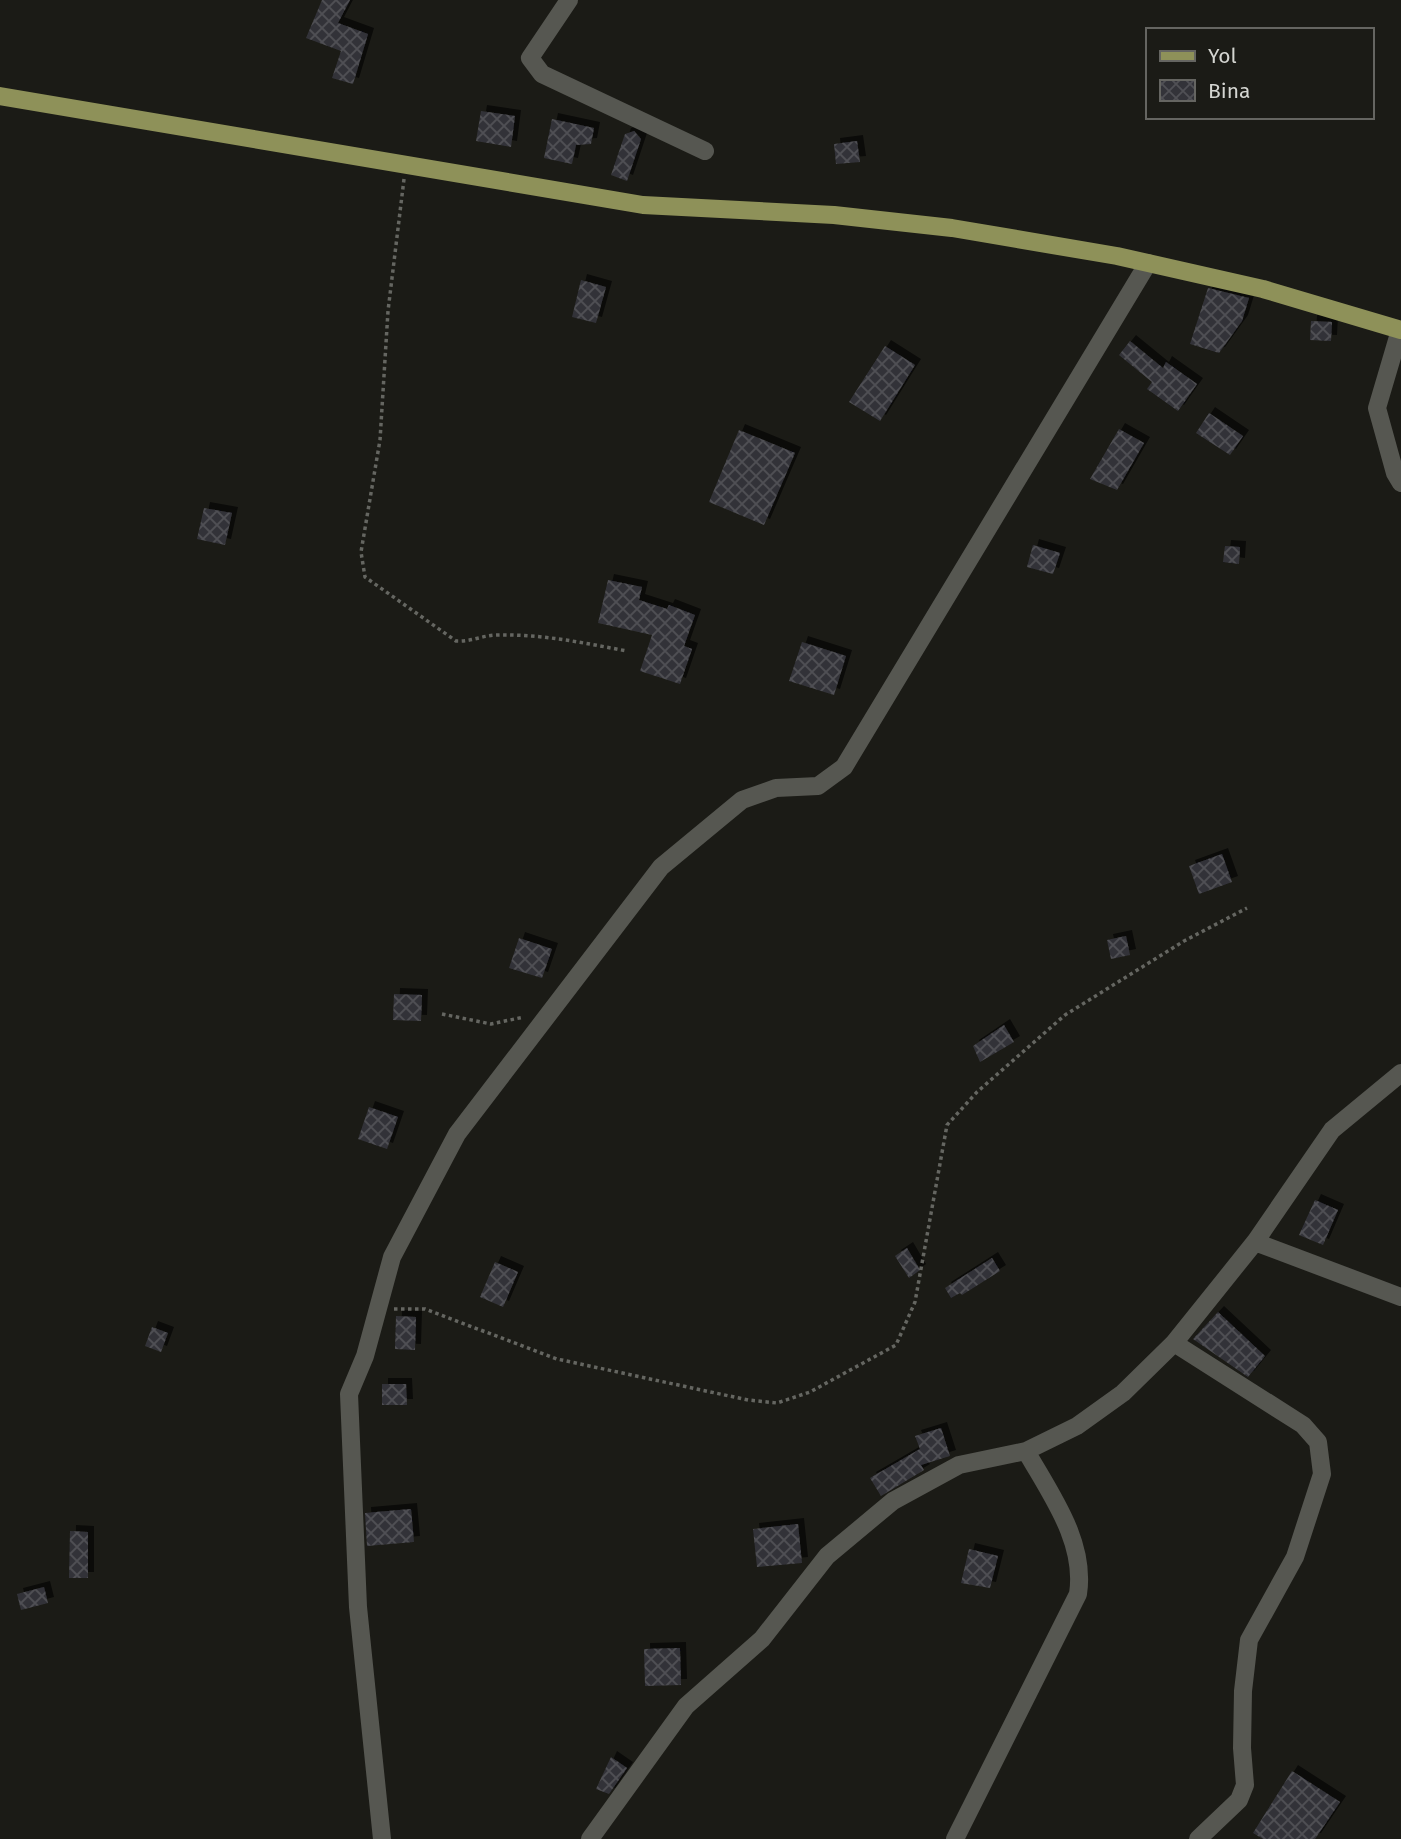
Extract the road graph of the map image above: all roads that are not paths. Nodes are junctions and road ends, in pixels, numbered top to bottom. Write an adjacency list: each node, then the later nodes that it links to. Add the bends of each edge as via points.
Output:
1 (569, 0): 3 (street, via 530,58 542,74)
2 (0, 96): 4 (main road, via 643,205 834,215 952,228)
3 (705, 151)
4 (1148, 263): 5 (main road, via 1263,289); 12 (street, via 844,767 818,786 776,788 741,800 661,867 457,1134 391,1257 365,1356 349,1394 358,1607)
5 (1401, 330): 6 (street, via 1377,408)
6 (1401, 483)
7 (1401, 1073): 8 (street, via 1332,1130)
8 (1255, 1242): 9 (street); 10 (street)
9 (1401, 1297)
10 (1174, 1343): 11 (street, via 1114,1400 1077,1426); 15 (street, via 1303,1425 1318,1442 1322,1474 1295,1557 1249,1640 1241,1748 1245,1785 1239,1800)
11 (1026, 1451): 13 (street, via 959,1465 893,1501 827,1556 762,1639 686,1706); 14 (street, via 1064,1517 1082,1571 1078,1594)
12 (382, 1839)
13 (590, 1839)
14 (955, 1839)
15 (1198, 1839)

